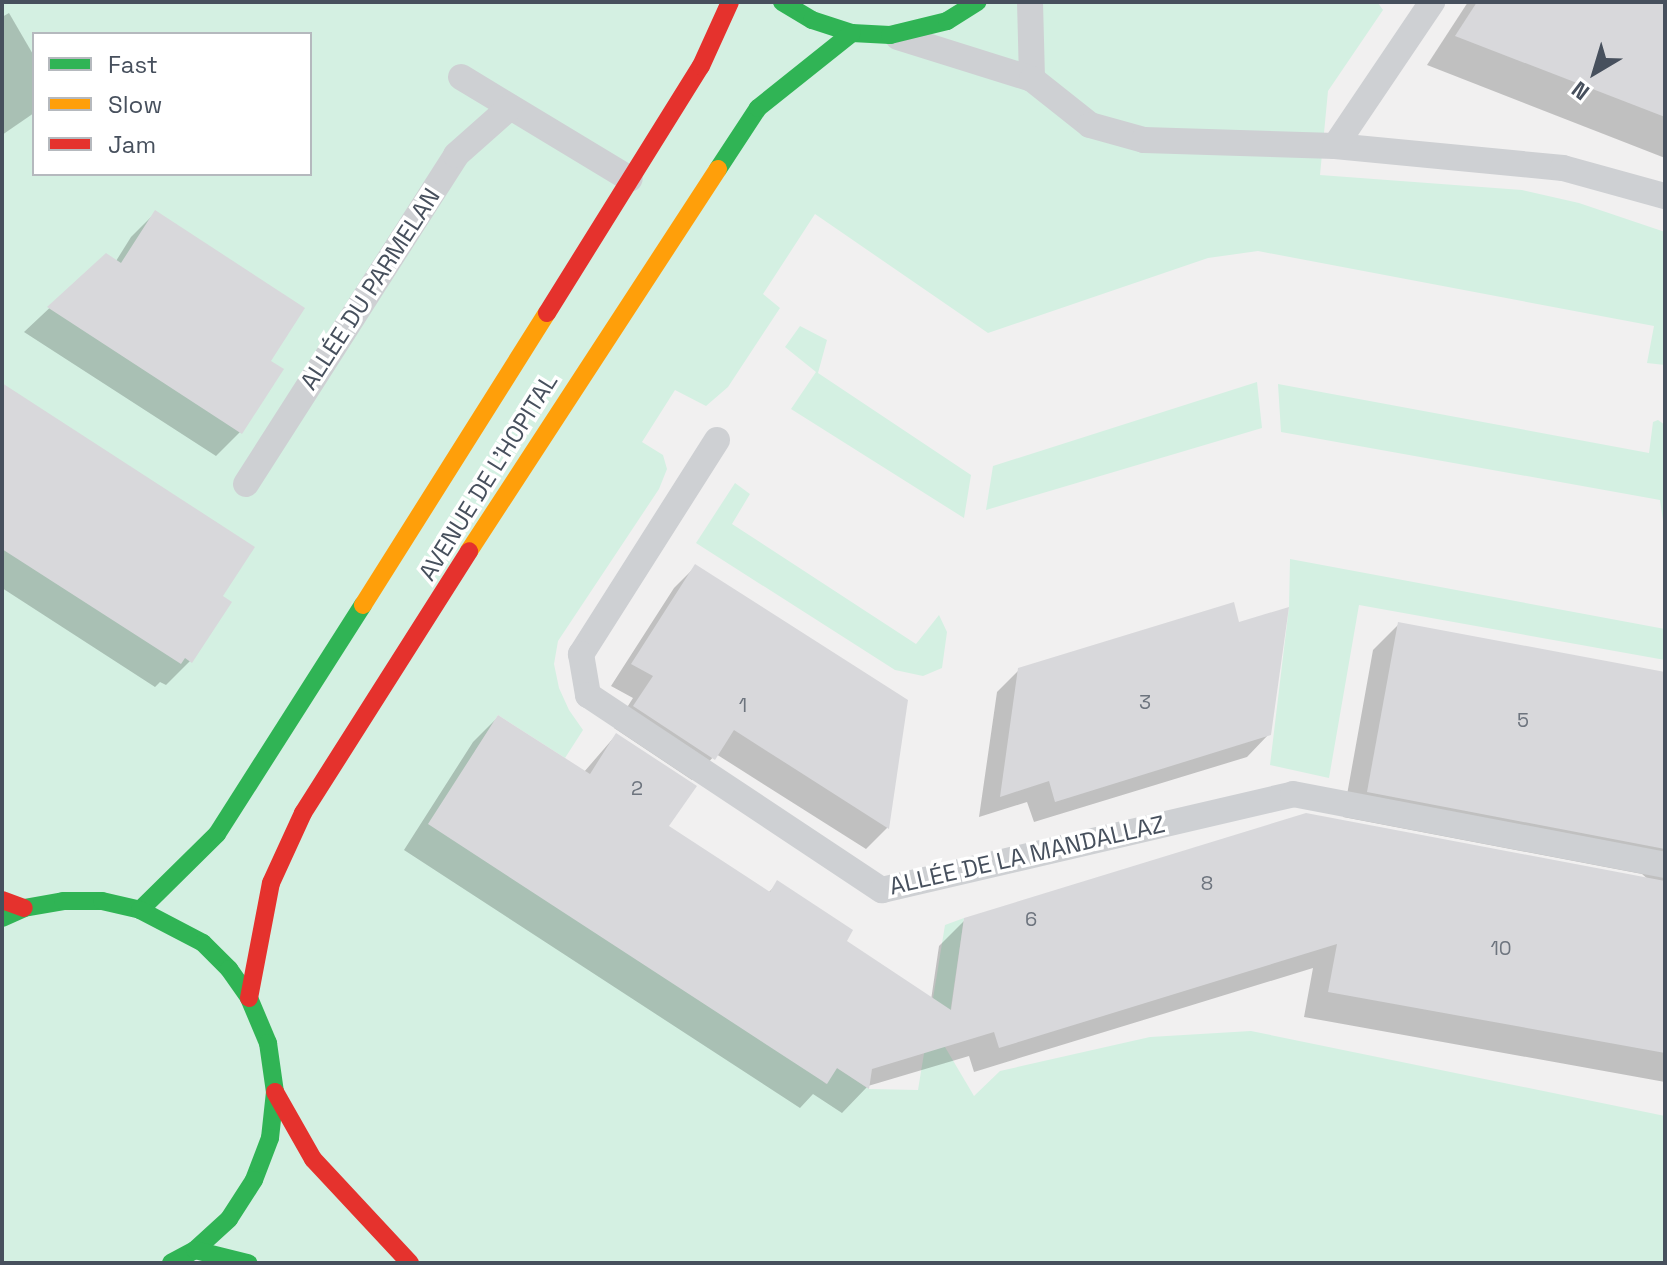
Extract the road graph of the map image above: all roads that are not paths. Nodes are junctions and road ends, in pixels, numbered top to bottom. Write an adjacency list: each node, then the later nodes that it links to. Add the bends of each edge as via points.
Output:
1 (730, 2): 12 (main road, AVENUE DE L'HOPITAL, via 701,66)
2 (782, 2): 6 (main road, via 812,20)
3 (978, 2): 7 (main road, via 947,21)
4 (1030, 2): 9 (lane)
5 (1432, 2): 11 (lane)
6 (852, 33): 7 (main road); 21 (main road, AVENUE DE L'HOPITAL, via 758,108 584,370 303,813 271,883)
7 (890, 35): 9 (lane)
8 (461, 77): 10 (lane)
9 (1032, 79): 11 (lane, via 1090,125 1144,140)
10 (510, 107): 12 (lane); 15 (lane, ALLÉE DU PARMELAN, via 456,155)
11 (1335, 146): 13 (lane, via 1563,168)
12 (630, 179): 19 (main road, AVENUE DE L'HOPITAL, via 217,834)
13 (1665, 196)
14 (717, 440): 16 (lane, ALLÉE DE LA MANDALLAZ, via 581,654 588,695 882,890 1293,794)
15 (246, 484)
16 (1665, 865)
17 (2, 900): 18 (main road)
18 (24, 908): 19 (main road, via 89,901); 20 (main road)
19 (140, 910): 21 (main road, via 203,943)
20 (2, 918)
21 (249, 998): 22 (main road, via 268,1043)
22 (275, 1092): 23 (main road, via 270,1138 254,1180 229,1219); 26 (main road, via 313,1159)
23 (195, 1250): 24 (main road); 25 (main road)
24 (171, 1263)
25 (248, 1263)
26 (410, 1263)

